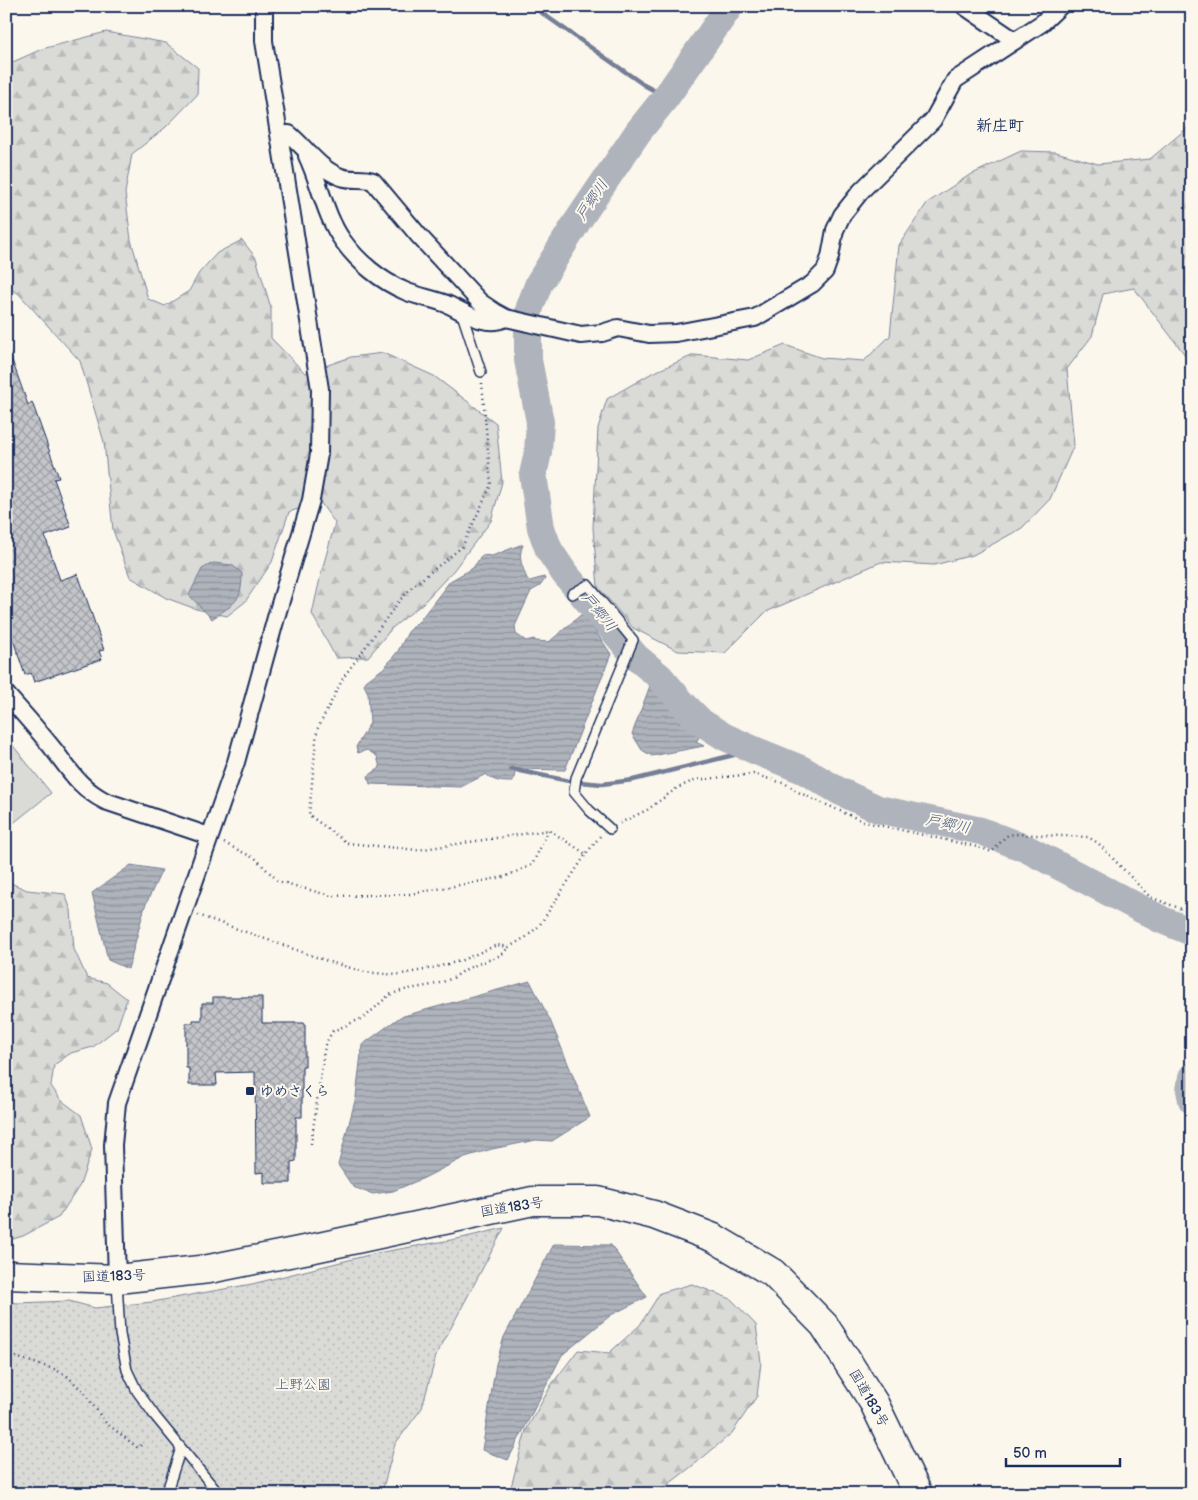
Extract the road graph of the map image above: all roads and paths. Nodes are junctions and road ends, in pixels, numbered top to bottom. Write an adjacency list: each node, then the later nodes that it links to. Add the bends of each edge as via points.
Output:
1 (264, 6): 5 (street, via 264,41)
2 (964, 6): 4 (street)
3 (1060, 6): 4 (street, via 1042,23)
4 (1014, 40): 8 (street, via 955,80 933,120 861,191 834,230 825,271 812,284 755,318 676,333 649,334 618,328 581,335)
5 (279, 135): 6 (street, via 289,134); 14 (street, via 320,389 319,454 311,500 236,762)
6 (304, 149): 7 (street, via 342,240 357,257 406,292); 8 (street, via 319,164 341,177 373,181 480,302)
7 (461, 311): 8 (street, via 491,322); 9 (lane)
8 (506, 318)
9 (481, 372): 13 (path, via 490,485 462,547 412,587 343,678 317,730 309,816 347,843 417,850)
10 (572, 594): 12 (lane, via 588,585 633,640 574,788 589,810)
11 (6, 694): 14 (street, via 92,794)
12 (610, 829): 15 (path); 17 (path, via 695,780 753,774 786,784 865,822 992,852 1006,836 1014,834 1088,837 1098,843 1150,897)
13 (549, 830): 14 (path, via 532,865 504,877 410,894 331,896 278,880 256,859); 15 (path)
14 (209, 836): 16 (street)
15 (586, 854): 18 (path, via 539,926)
16 (184, 910): 18 (path, via 365,972 396,974 424,970 460,961 497,945); 21 (street, via 117,1103 113,1154)
17 (1192, 913)
18 (509, 947): 19 (path, via 501,955 468,968 453,978 389,995 364,1017 333,1031 324,1051)
19 (311, 1144)
20 (6, 1275): 21 (highway, 国道183号)
21 (117, 1279): 24 (lane, via 120,1334 127,1370 137,1391); 27 (highway, 国道183号, via 209,1269 533,1201 598,1201 654,1215 714,1238 773,1273 824,1325 874,1403)
22 (6, 1354): 23 (path, via 67,1376 84,1391 105,1422 138,1448)
23 (142, 1445)
24 (181, 1448): 25 (lane); 26 (lane)
25 (166, 1494)
26 (219, 1494)
27 (918, 1494)

